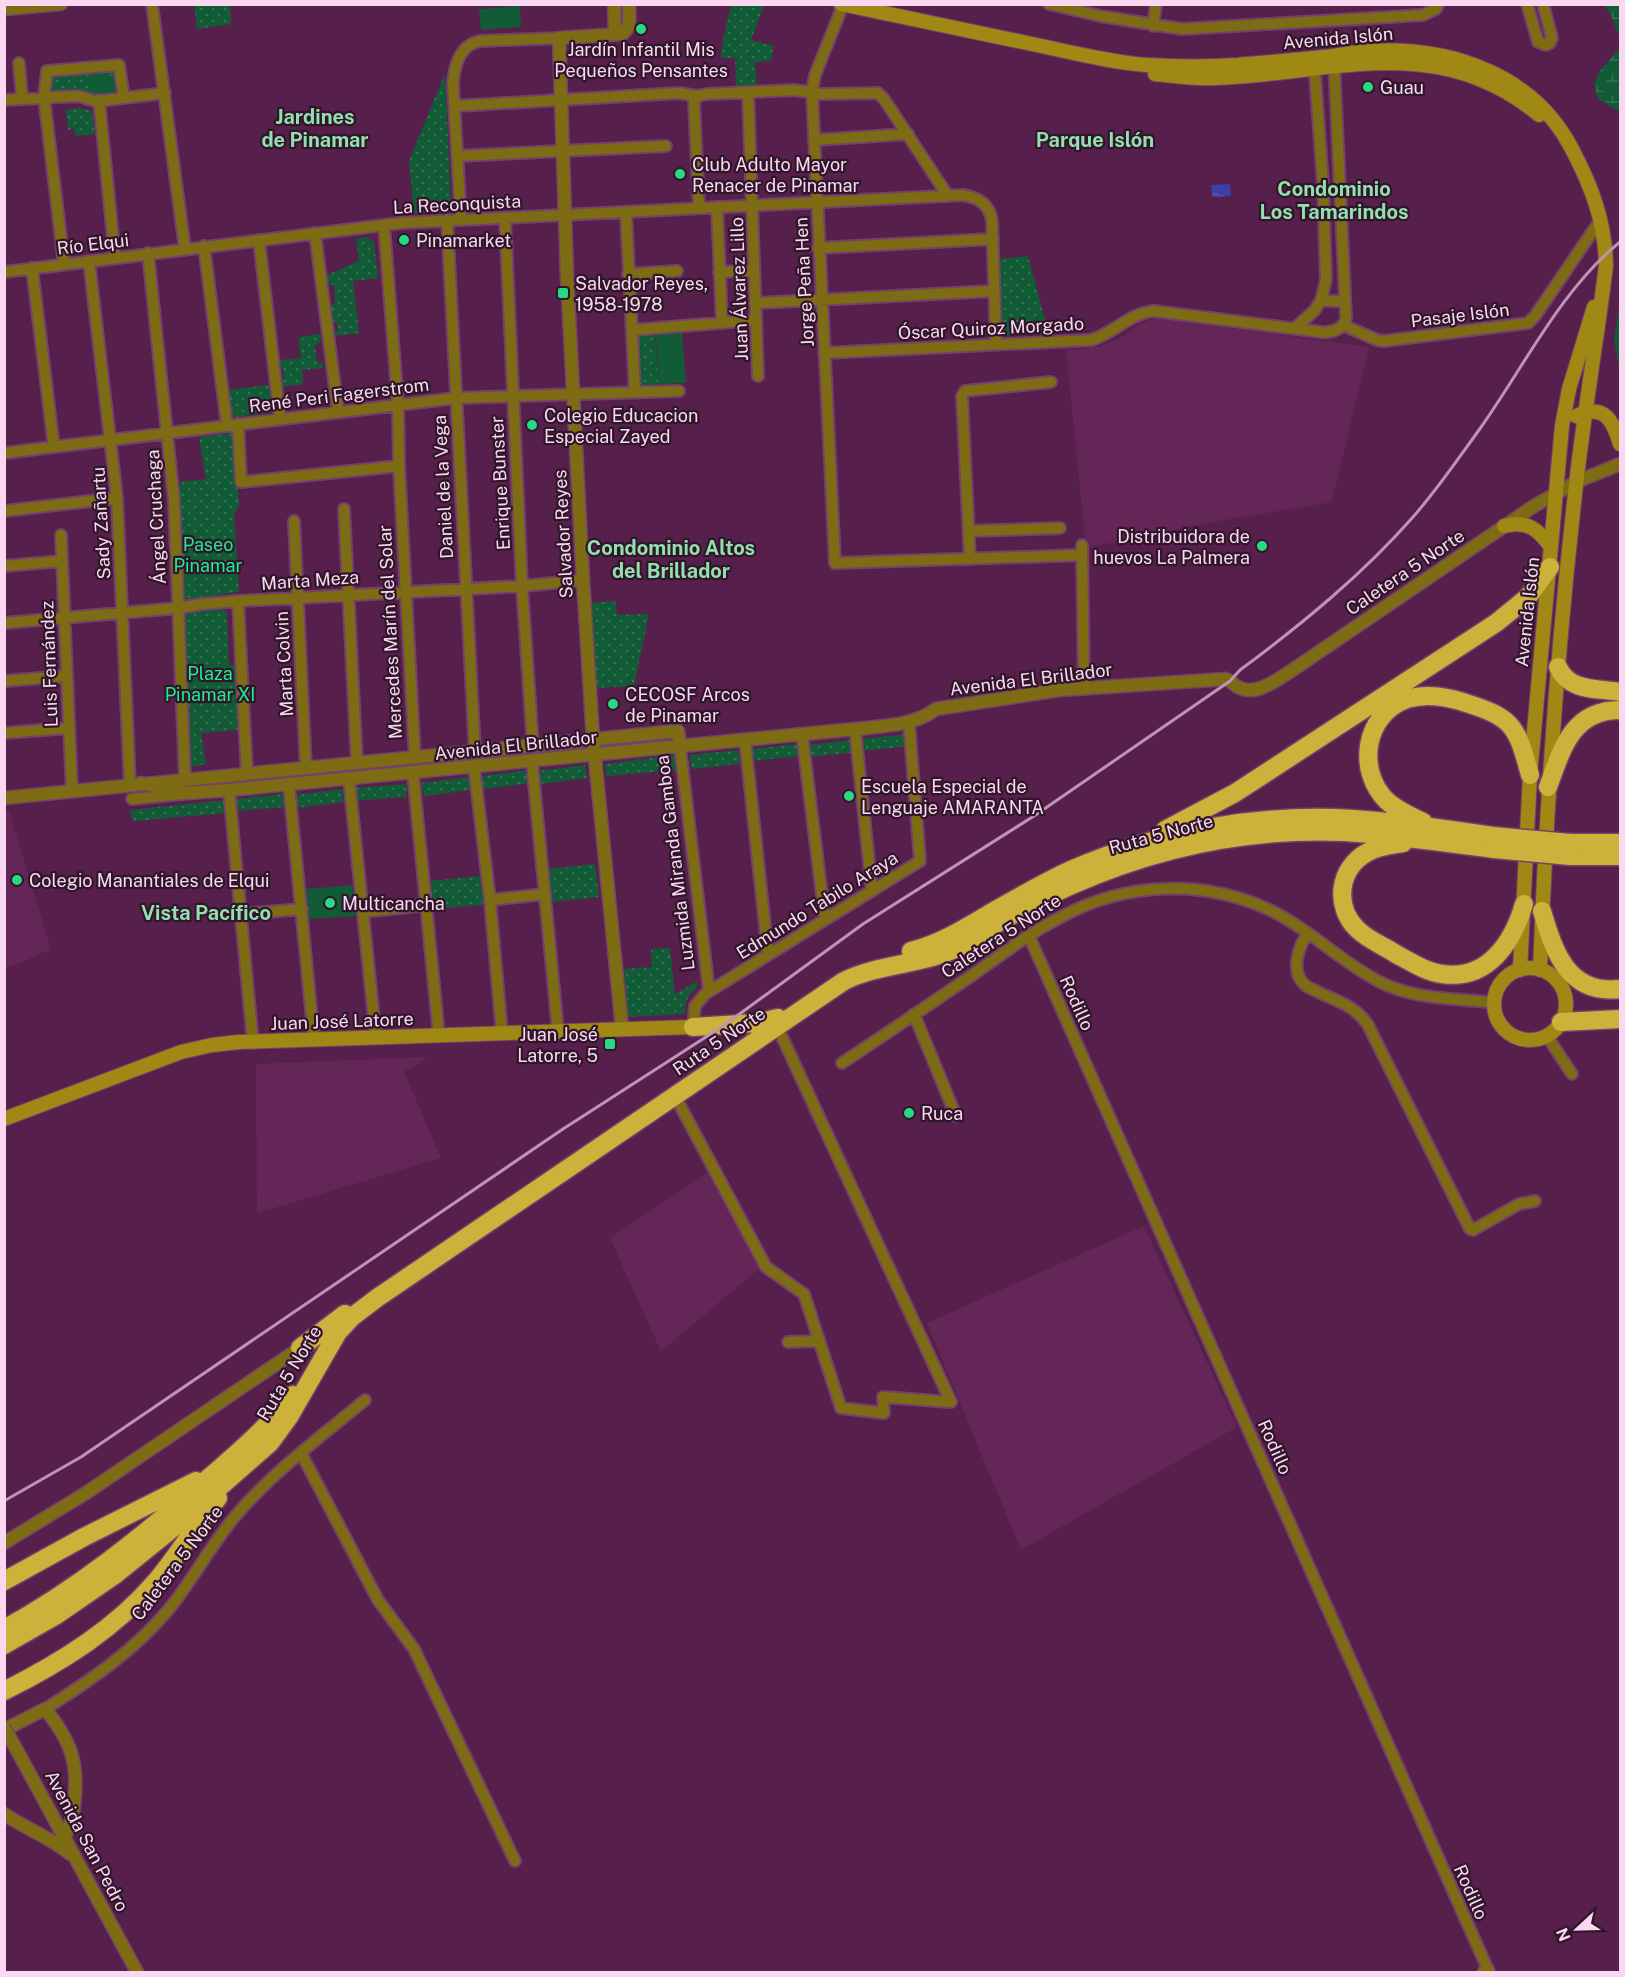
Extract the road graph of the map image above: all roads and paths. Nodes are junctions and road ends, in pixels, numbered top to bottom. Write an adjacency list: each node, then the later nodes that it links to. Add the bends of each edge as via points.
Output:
1 (61, 4): 9 (street)
2 (152, 4): 22 (street)
3 (614, 4): 15 (street)
4 (629, 4): 15 (street, via 627,31)
5 (1048, 4): 13 (street)
6 (1156, 4): 14 (street)
7 (1527, 4): 8 (street, via 1538,42 1546,45 1552,38)
8 (1543, 4)
9 (36, 5): 12 (street)
10 (842, 5): 19 (main road, Avenida Islón, via 1145,65); 21 (street, Jorge Peña Hen)
11 (1437, 7): 14 (street, via 1424,15 1288,25 1182,29)
12 (4, 9)
13 (1090, 10): 14 (street)
14 (1153, 26)
15 (615, 34): 16 (street)
16 (559, 38): 29 (street, Salvador Reyes); 30 (street, via 480,41 469,45 455,69)
17 (1334, 61): 19 (main road, Avenida Islón); 44 (main road, Avenida Islón, via 1371,51 1445,56 1484,68 1517,86 1560,128 1591,185); 68 (street)
18 (19, 63): 25 (street)
19 (1315, 63): 67 (street, via 1326,280)
20 (748, 92): 21 (street); 23 (street); 38 (street, Juan Álvarez Lillo)
21 (812, 92): 31 (street, via 878,93); 32 (street, Jorge Peña Hen)
22 (165, 93): 26 (street); 53 (street)
23 (697, 96): 29 (street, via 679,93); 40 (street, via 694,102)
24 (44, 97): 25 (street); 26 (street, via 47,71 119,65); 28 (street); 57 (street)
25 (22, 98): 27 (street)
26 (124, 98): 28 (street)
27 (4, 100)
28 (99, 100): 55 (street)
29 (561, 100): 30 (street); 34 (street, Salvador Reyes)
30 (455, 106): 35 (street)
31 (908, 134): 32 (street); 36 (street)
32 (814, 140): 37 (street, Jorge Peña Hen)
33 (666, 146): 34 (street)
34 (563, 151): 35 (street); 42 (street, Salvador Reyes)
35 (458, 156): 46 (street)
36 (948, 196): 37 (street, La Reconquista); 49 (street, La Reconquista, via 963,195 985,205 991,214)
37 (816, 202): 38 (street, La Reconquista); 52 (street, Jorge Peña Hen)
38 (752, 205): 39 (street, La Reconquista); 62 (street, Juan Álvarez Lillo)
39 (717, 207): 40 (street, La Reconquista); 63 (street)
40 (699, 208): 41 (street, La Reconquista)
41 (626, 213): 42 (street, La Reconquista); 64 (street)
42 (565, 215): 43 (street, La Reconquista); 81 (street, Salvador Reyes)
43 (505, 218): 46 (street, La Reconquista); 82 (street, Enrique Bunster)
44 (1601, 219): 58 (main road, Avenida Islón); 72 (street, Pasaje Islón, via 1528,323 1377,340)
45 (447, 220): 46 (street, La Reconquista); 47 (street, La Reconquista); 83 (street, Daniel de la Vega)
46 (461, 220)
47 (384, 225): 48 (street, La Reconquista); 84 (street, Mercedes Marín del Solar)
48 (315, 233): 50 (street, La Reconquista); 85 (street)
49 (993, 239): 52 (street); 65 (street)
50 (259, 240): 51 (street, La Reconquista); 87 (street)
51 (204, 246): 53 (street, La Reconquista); 89 (street)
52 (818, 248): 66 (street, Jorge Peña Hen)
53 (185, 249): 54 (street, Río Elqui)
54 (148, 253): 55 (street, Río Elqui); 91 (street, Ángel Cruchaga)
55 (115, 258): 56 (street, Río Elqui)
56 (89, 261): 57 (street, Río Elqui); 92 (street, Sady Zañartu)
57 (64, 264): 59 (street, Río Elqui)
58 (1606, 265): 86 (main road, Avenida Islón); 90 (main road, Avenida Islón, via 1569,389)
59 (32, 268): 60 (street, Río Elqui); 94 (street)
60 (5, 269)
61 (677, 271): 64 (street)
62 (754, 271): 63 (street); 69 (street, Juan Álvarez Lillo)
63 (719, 272): 71 (street)
64 (628, 274): 74 (street)
65 (994, 291): 66 (street); 75 (street)
66 (821, 298): 69 (street); 76 (street, Jorge Peña Hen)
67 (1321, 300): 68 (street); 73 (street)
68 (1345, 302): 72 (street)
69 (755, 303): 70 (street, Juan Álvarez Lillo)
70 (756, 320): 71 (street); 77 (street, Juan Álvarez Lillo)
71 (722, 323): 74 (street)
72 (1343, 325): 73 (street, Óscar Quiroz Morgado, via 1326,333)
73 (1295, 328): 75 (street, Óscar Quiroz Morgado, via 1154,311 1137,315 1091,340)
74 (632, 330): 80 (street)
75 (996, 343): 76 (street, Óscar Quiroz Morgado)
76 (824, 353): 109 (street, Jorge Peña Hen, via 835,563)
77 (758, 376)
78 (1051, 382): 106 (street, via 965,391 962,396)
79 (679, 391): 80 (street, René Peri Fagerstrom)
80 (635, 392): 81 (street, René Peri Fagerstrom)
81 (574, 394): 82 (street, René Peri Fagerstrom); 113 (street, Salvador Reyes)
82 (512, 396): 83 (street, René Peri Fagerstrom); 114 (street, Enrique Bunster)
83 (456, 398): 84 (street, René Peri Fagerstrom); 115 (street, Daniel de la Vega)
84 (398, 404): 85 (street, René Peri Fagerstrom); 97 (street, Mercedes Marín del Solar)
85 (338, 411): 87 (street, René Peri Fagerstrom)
86 (1584, 412): 90 (main road); 93 (main road, via 1596,411 1607,417); 98 (main road, Avenida Islón)
87 (280, 419): 88 (street, René Peri Fagerstrom)
88 (238, 424): 89 (street, René Peri Fagerstrom); 97 (street, via 242,482)
89 (226, 426): 91 (street, René Peri Fagerstrom)
90 (1562, 426): 99 (main road, Avenida Islón)
91 (169, 433): 92 (street, René Peri Fagerstrom); 120 (street, Ángel Cruchaga)
92 (112, 440): 94 (street, René Peri Fagerstrom); 100 (street, Sady Zañartu)
93 (1620, 444)
94 (54, 447): 95 (street, René Peri Fagerstrom)
95 (4, 453)
96 (1620, 464): 98 (street, Caletera 5 Norte)
97 (399, 466): 116 (street, Mercedes Marín del Solar)
98 (1576, 482): 99 (street, Caletera 5 Norte); 124 (main road, Avenida Islón)
99 (1556, 493): 104 (street, Caletera 5 Norte); 108 (main road, Avenida Islón)
100 (117, 498): 102 (street); 121 (street, Sady Zañartu)
101 (344, 509): 117 (street)
102 (4, 510)
103 (294, 521): 118 (street, Marta Colvin)
104 (1504, 526): 108 (main road, via 1532,527); 128 (street, Caletera 5 Norte, via 1291,671)
105 (1060, 528): 106 (street)
106 (969, 531): 109 (street)
107 (61, 535): 110 (street, Luis Fernández)
108 (1551, 547): 112 (main road, Avenida Islón)
109 (970, 559): 127 (street, via 1082,550)
110 (62, 561): 111 (street); 122 (street, Luis Fernández)
111 (4, 566)
112 (1550, 567): 150 (main road, Avenida Islón); 165 (highway, via 1534,590 1508,614 1306,747 1209,808)
113 (583, 580): 114 (street, Marta Meza); 137 (street, Salvador Reyes)
114 (522, 586): 115 (street, Marta Meza); 139 (street, Enrique Bunster)
115 (466, 589): 116 (street, Marta Meza); 141 (street, Daniel de la Vega)
116 (406, 591): 117 (street, Marta Meza); 143 (street, Mercedes Marín del Solar)
117 (348, 594): 118 (street, Marta Meza); 145 (street)
118 (297, 598): 119 (street, Marta Meza); 147 (street, Marta Colvin)
119 (238, 601): 120 (street, Marta Meza); 149 (street)
120 (178, 609): 121 (street, Marta Meza); 151 (street, Ángel Cruchaga)
121 (122, 614): 122 (street, Marta Meza); 153 (street, Sady Zañartu)
122 (64, 619): 123 (street, Marta Meza); 125 (street, Luis Fernández)
123 (4, 623)
124 (1558, 668): 129 (highway, via 1576,685); 155 (main road, Avenida Islón)
125 (66, 676): 126 (street); 132 (street, Luis Fernández)
126 (4, 681)
127 (1084, 689): 128 (street, Avenida El Brillador, via 1226,679 1238,687); 131 (street, Avenida El Brillador, via 936,709)
128 (1254, 690)
129 (1620, 692)
130 (1620, 710): 155 (highway, via 1599,713 1576,728 1565,742)
131 (909, 722): 133 (street, Avenida El Brillador); 168 (street, Edmundo Tabilo Araya, via 920,861)
132 (68, 728): 135 (street); 157 (street, Luis Fernández)
133 (855, 729): 136 (street, Avenida El Brillador); 168 (street)
134 (678, 731): 137 (street, Avenida El Brillador); 140 (street, Luzmida Miranda Gamboa)
135 (4, 733)
136 (802, 734): 138 (street, Avenida El Brillador); 177 (street)
137 (594, 739): 139 (street, Avenida El Brillador); 142 (street, Salvador Reyes)
138 (745, 740): 140 (street, Avenida El Brillador); 180 (street)
139 (533, 746): 141 (street, Avenida El Brillador)
140 (680, 747): 142 (street, Avenida El Brillador); 184 (street, Luzmida Miranda Gamboa)
141 (475, 753): 143 (street, Avenida El Brillador)
142 (595, 754): 144 (street, Avenida El Brillador); 192 (street, Salvador Reyes)
143 (415, 758): 145 (street, Avenida El Brillador); 148 (street, Mercedes Marín del Solar)
144 (532, 762): 146 (street, Avenida El Brillador); 169 (street)
145 (357, 764): 147 (street, Avenida El Brillador)
146 (474, 767): 148 (street, Avenida El Brillador); 170 (street)
147 (306, 770): 149 (street, Avenida El Brillador)
148 (413, 773): 152 (street, Avenida El Brillador); 172 (street, Mercedes Marín del Solar)
149 (247, 774): 151 (street, Avenida El Brillador)
150 (1530, 776): 161 (highway, via 1516,734 1497,714 1437,696 1408,699 1392,706 1380,718 1369,741 1372,778 1391,804); 171 (main road, Avenida Islón)
151 (185, 779): 153 (street, Avenida El Brillador)
152 (349, 779): 154 (street, Avenida El Brillador); 175 (street)
153 (136, 784): 157 (street, Avenida El Brillador); 158 (street)
154 (289, 786): 156 (street, Avenida El Brillador); 173 (street)
155 (1548, 787): 174 (main road, Avenida Islón)
156 (229, 790): 158 (street, Avenida El Brillador); 176 (street)
157 (72, 792): 159 (street, Avenida El Brillador)
158 (187, 793): 160 (street, Avenida El Brillador)
159 (4, 798)
160 (132, 799)
161 (1438, 828): 163 (highway, Ruta 5 Norte); 165 (highway, Ruta 5 Norte, via 1352,819 1269,820 1182,833)
162 (1423, 840): 163 (highway, Ruta 5 Norte); 171 (highway, via 1371,850 1347,872 1342,894 1344,909 1366,936 1427,970 1467,973 1488,964 1504,949); 188 (highway, Ruta 5 Norte, via 1296,832 1229,838 1163,852 1070,886 952,950 856,975)
163 (1494, 843): 164 (highway, Ruta 5 Norte, bridge, via 1570,850)
164 (1612, 845): 166 (highway, Ruta 5 Norte); 167 (highway)
165 (1106, 856): 188 (highway, Ruta 5 Norte, via 1036,887 946,939 858,967)
166 (1620, 856)
167 (1620, 863)
168 (872, 891): 177 (street, Edmundo Tabilo Araya)
169 (544, 894): 170 (street); 193 (street)
170 (490, 900): 194 (street)
171 (1524, 904): 181 (main road, Avenida Islón)
172 (426, 905): 175 (street); 195 (street, Mercedes Marín del Solar)
173 (302, 909): 176 (street); 198 (street)
174 (1542, 911): 182 (main road, Avenida Islón); 183 (highway, via 1553,947 1567,970 1589,985)
175 (363, 912): 197 (street)
176 (242, 914): 199 (street)
177 (825, 920): 180 (street, Edmundo Tabilo Araya)
178 (1308, 933): 179 (street, Caletera 5 Norte, via 1250,902 1206,891 1171,888 1134,891 1097,901); 185 (street, Caletera 5 Norte, via 1363,973 1400,990); 206 (street, via 1298,953 1301,979 1309,988 1349,1005 1368,1024 1470,1229 1524,1202)
179 (1029, 936): 186 (street, Caletera 5 Norte); 227 (street, Rodillo)
180 (768, 954): 184 (street, Edmundo Tabilo Araya)
181 (1520, 970): 182 (main road); 185 (main road, via 1502,982)
182 (1540, 970): 189 (main road, via 1554,978 1563,991 1566,1007)
183 (1620, 989)
184 (709, 991): 191 (street, Edmundo Tabilo Araya, via 695,1006)
185 (1495, 1003): 196 (main road, via 1498,1019 1508,1032 1532,1040)
186 (914, 1014): 201 (street, Caletera 5 Norte); 204 (street)
187 (1620, 1019): 189 (highway)
188 (777, 1022): 190 (highway); 200 (highway, Ruta 5 Norte); 203 (highway, Ruta 5 Norte); 208 (street, via 951,1402 883,1397 884,1413 841,1408)
189 (1561, 1022): 196 (main road)
190 (723, 1026): 191 (highway); 200 (highway, via 731,1033)
191 (693, 1027): 192 (main road, Juan José Latorre)
192 (622, 1028): 193 (main road, Juan José Latorre)
193 (558, 1031): 194 (main road, Juan José Latorre)
194 (502, 1034): 195 (main road, Juan José Latorre)
195 (439, 1036): 197 (main road, Juan José Latorre)
196 (1548, 1036): 202 (street)
197 (376, 1038): 198 (main road, Juan José Latorre)
198 (314, 1040): 199 (main road, Juan José Latorre)
199 (253, 1042): 205 (main road, Juan José Latorre, via 181,1052)
200 (735, 1047): 207 (highway, Ruta 5 Norte)
201 (842, 1063)
202 (1572, 1074)
203 (675, 1096): 208 (street, via 766,1267 804,1294); 213 (highway, Ruta 5 Norte, via 352,1317 329,1346 278,1433)
204 (956, 1116)
205 (4, 1119)
206 (1535, 1202)
207 (348, 1312): 210 (highway); 214 (highway, Ruta 5 Norte, via 327,1336 291,1398)
208 (819, 1341): 209 (street)
209 (788, 1342)
210 (300, 1348): 215 (street, via 86,1493)
211 (365, 1400): 212 (street, Caletera 5 Norte)
212 (302, 1453): 220 (street, Caletera 5 Norte, via 238,1513 175,1601 144,1636 109,1667); 225 (street, via 378,1600 414,1649)
213 (248, 1461): 218 (highway, Ruta 5 Norte, via 116,1574); 219 (highway, via 168,1566 129,1609 73,1654)
214 (219, 1469): 216 (highway); 217 (highway, Ruta 5 Norte, via 91,1575)
215 (4, 1543)
216 (4, 1581)
217 (4, 1629)
218 (4, 1645)
219 (4, 1691)
220 (45, 1709): 221 (street, Caletera 5 Norte); 223 (street, via 76,1767 72,1823)
221 (4, 1729): 223 (street, Avenida San Pedro, bridge)
222 (4, 1814): 224 (street, via 58,1844)
223 (64, 1837): 224 (street, Avenida San Pedro)
224 (76, 1859): 226 (street, Avenida San Pedro)
225 (514, 1861)
226 (137, 1972)
227 (1487, 1972)

